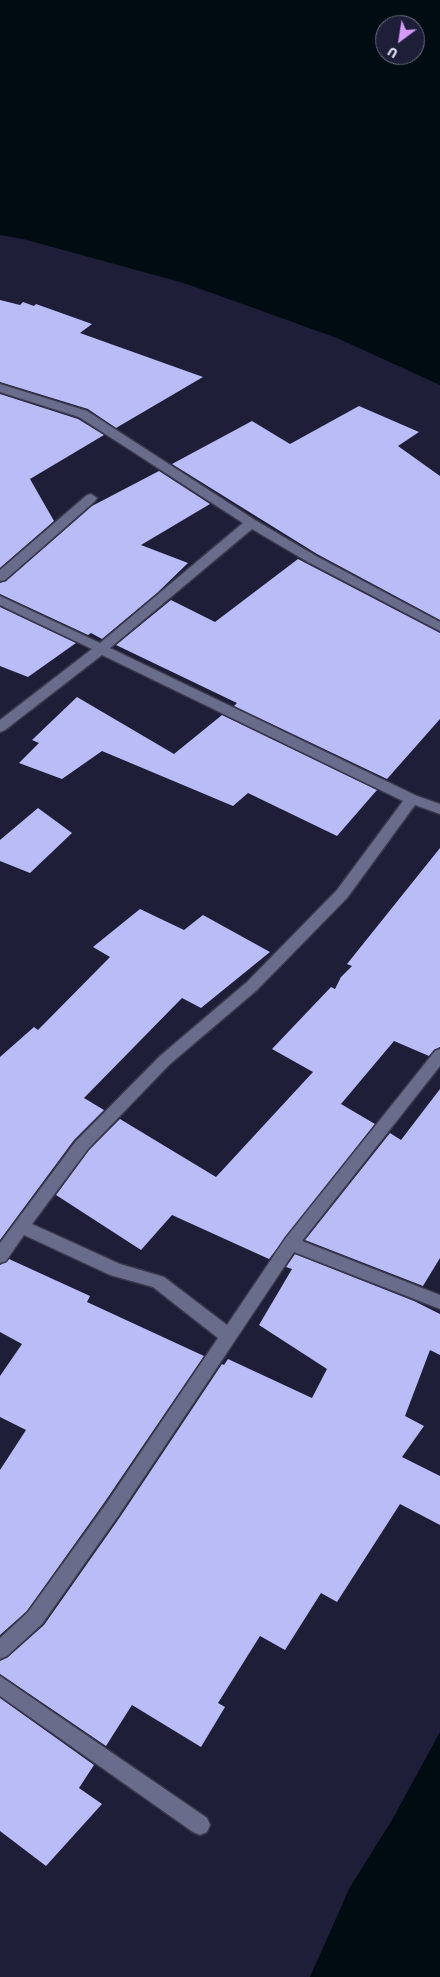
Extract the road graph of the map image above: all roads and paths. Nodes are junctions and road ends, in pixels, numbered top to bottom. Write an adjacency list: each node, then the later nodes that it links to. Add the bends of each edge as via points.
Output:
1 (6, 389): 2 (street); 4 (street, via 83,414)
2 (0, 402)
3 (91, 498): 5 (street)
4 (251, 523): 7 (street); 8 (street)
5 (0, 577)
6 (0, 600): 8 (street)
7 (440, 627)
8 (102, 648): 9 (street); 10 (street)
9 (0, 727)
10 (412, 800): 11 (street); 13 (street, via 342,894 252,986 165,1060 82,1145)
11 (440, 809)
12 (440, 1055): 14 (street)
13 (22, 1227): 15 (street); 17 (street, via 116,1270 158,1282)
14 (291, 1244): 16 (street); 17 (street)
15 (0, 1256)
16 (440, 1302)
17 (228, 1336): 18 (street, via 112,1510 35,1618)
18 (0, 1650)
19 (0, 1685): 20 (street)
20 (200, 1825)

